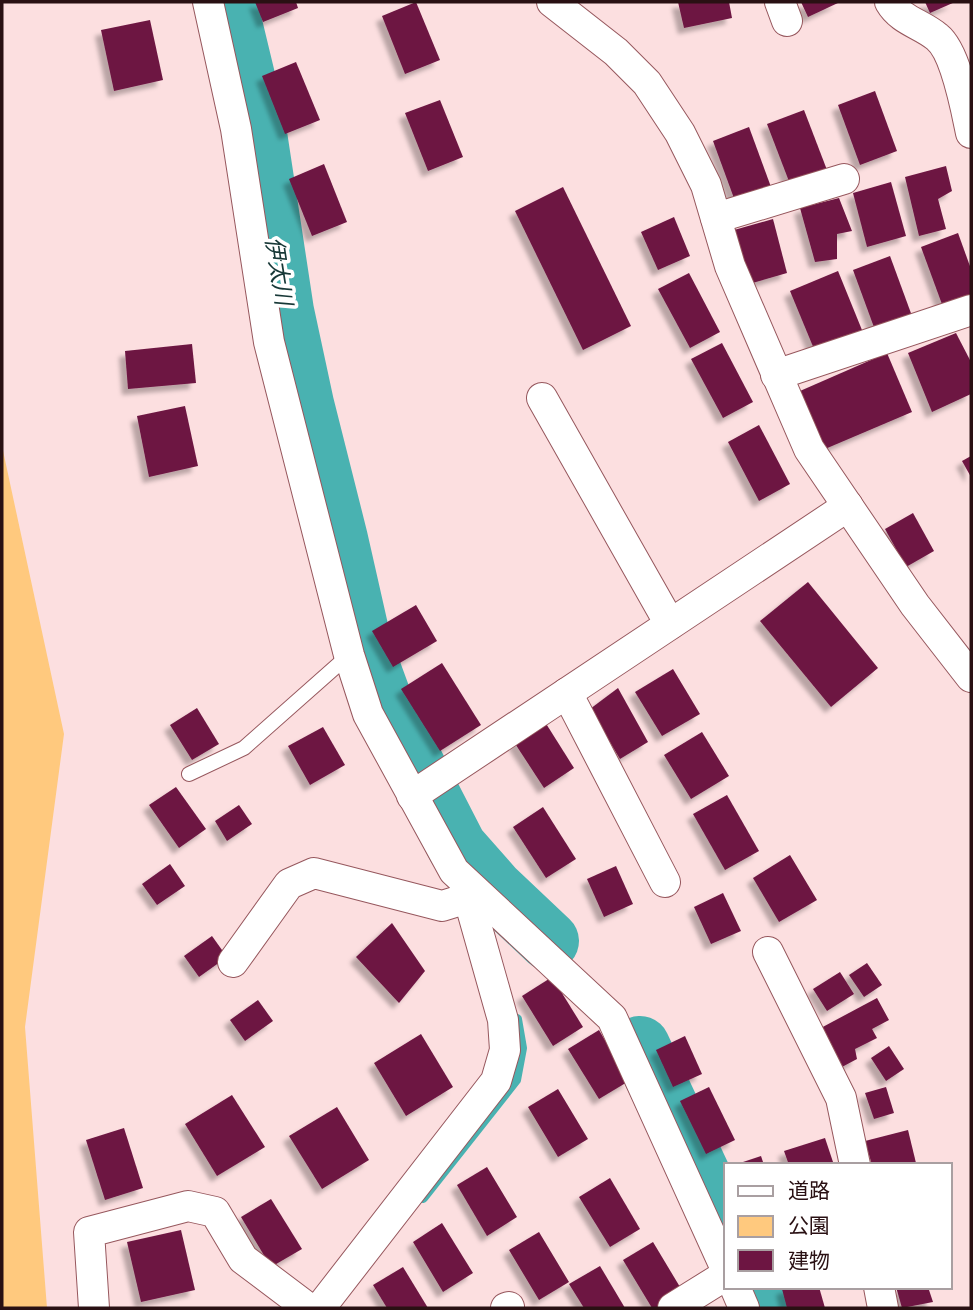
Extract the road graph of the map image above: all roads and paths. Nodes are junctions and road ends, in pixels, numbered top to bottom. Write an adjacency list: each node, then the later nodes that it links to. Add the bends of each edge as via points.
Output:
1 (208, 2): 12 (street, via 236,129 269,342)
2 (552, 2): 6 (street, via 647,83 680,133 706,185)
3 (890, 2): 4 (street, via 908,21 939,38 951,56)
4 (971, 133)
5 (844, 180): 6 (street)
6 (716, 218): 8 (street, via 730,266)
7 (971, 310): 8 (street)
8 (776, 375): 10 (street, via 809,449)
9 (542, 398): 11 (street)
10 (848, 506): 11 (street); 13 (street, via 915,606)
11 (670, 624): 14 (street)
12 (349, 655): 15 (lane, via 244,748); 16 (street, via 368,714)
13 (971, 677)
14 (567, 693): 16 (street); 17 (street)
15 (189, 774)
16 (412, 796): 18 (street)
17 (665, 882)
18 (466, 889): 20 (street, via 442,906 314,873 289,884); 22 (street, via 612,1018); 28 (street, via 503,1020 505,1050 496,1081)
19 (768, 952): 21 (street, via 841,1098)
20 (233, 962)
21 (855, 1163)
22 (724, 1265)
23 (724, 1276): 29 (street)
24 (736, 1289): 30 (street)
25 (879, 1289): 31 (street)
26 (94, 1308): 27 (street, via 89,1232 188,1206 215,1212 243,1259)
27 (308, 1308)
28 (320, 1308)
29 (673, 1308)
30 (744, 1308)
31 (883, 1308)

